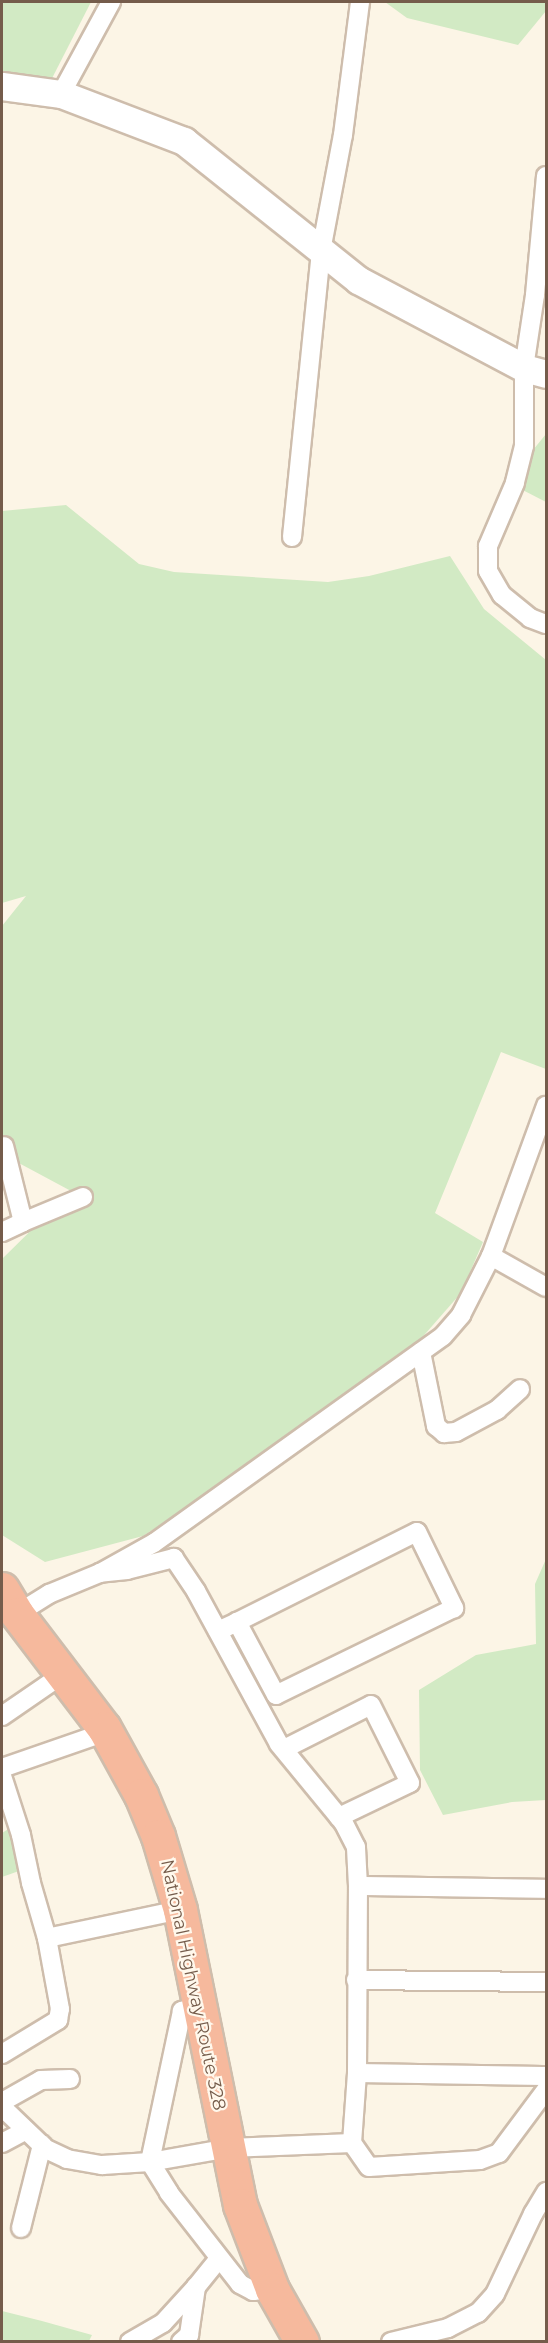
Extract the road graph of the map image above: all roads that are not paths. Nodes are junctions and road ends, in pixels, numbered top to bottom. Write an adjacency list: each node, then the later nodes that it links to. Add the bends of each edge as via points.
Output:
1 (111, 2): 4 (street)
2 (360, 2): 6 (street, via 343,135)
3 (2, 86): 4 (street)
4 (61, 94): 6 (street, via 184,141)
5 (546, 176): 7 (street, via 535,295)
6 (321, 251): 7 (street, via 358,280); 8 (street)
7 (535, 371): 9 (street, via 524,447 515,483 488,546 488,571 502,596 530,618)
8 (292, 537)
9 (546, 624)
10 (546, 1106): 15 (street)
11 (4, 1146): 13 (street)
12 (82, 1197): 13 (street)
13 (23, 1222): 14 (street)
14 (2, 1232)
15 (490, 1256): 16 (street); 17 (street, via 461,1315 443,1336)
16 (546, 1287)
17 (421, 1352): 18 (street, via 435,1426 444,1433 456,1432 497,1410); 19 (street, via 198,1513)
18 (520, 1389)
19 (100, 1573): 20 (street, via 49,1594); 22 (street, via 174,1558)
20 (9, 1601): 23 (highway, National Highway Route 328)
21 (237, 1622): 21 (street, via 417,1532 454,1608 276,1695); 22 (street)
22 (218, 1631): 26 (street)
23 (63, 1674): 24 (street); 25 (highway, National Highway Route 328)
24 (2, 1716)
25 (106, 1732): 27 (street); 32 (highway, National Highway Route 328, via 154,1826)
26 (284, 1749): 29 (street); 29 (street, via 371,1705 410,1784)
27 (2, 1768)
28 (2, 1776): 33 (street)
29 (339, 1817): 30 (street, via 356,1847)
30 (358, 1886): 31 (street); 34 (street)
31 (546, 1889)
32 (180, 1910): 33 (street); 36 (highway, National Highway Route 328)
33 (47, 1938): 37 (street, via 60,2009 58,2020)
34 (356, 1980): 35 (street); 38 (street)
35 (546, 1982)
36 (199, 2006): 47 (highway, National Highway Route 328); 48 (street, via 182,2011)
37 (2, 2054)
38 (357, 2073): 39 (street); 45 (street)
39 (546, 2076)
40 (70, 2079): 42 (street, via 41,2080)
41 (546, 2090): 45 (street, via 499,2152 480,2160 369,2167)
42 (2, 2105): 43 (street)
43 (26, 2130): 44 (street); 46 (street)
44 (2, 2143)
45 (352, 2143): 47 (street)
46 (42, 2145): 48 (street, via 67,2159 84,2163); 50 (street)
47 (229, 2148): 48 (street); 53 (highway, National Highway Route 328, via 240,2205)
48 (150, 2162): 51 (street)
49 (546, 2192): 57 (street, via 495,2294 478,2313 448,2328)
50 (21, 2228)
51 (219, 2259): 52 (street); 53 (street, via 240,2284 253,2291)
52 (196, 2287): 54 (street, via 163,2323); 55 (street, via 189,2335)
53 (272, 2289): 56 (highway, National Highway Route 328)
54 (130, 2342)
55 (181, 2342)
56 (302, 2342)
57 (391, 2342)

